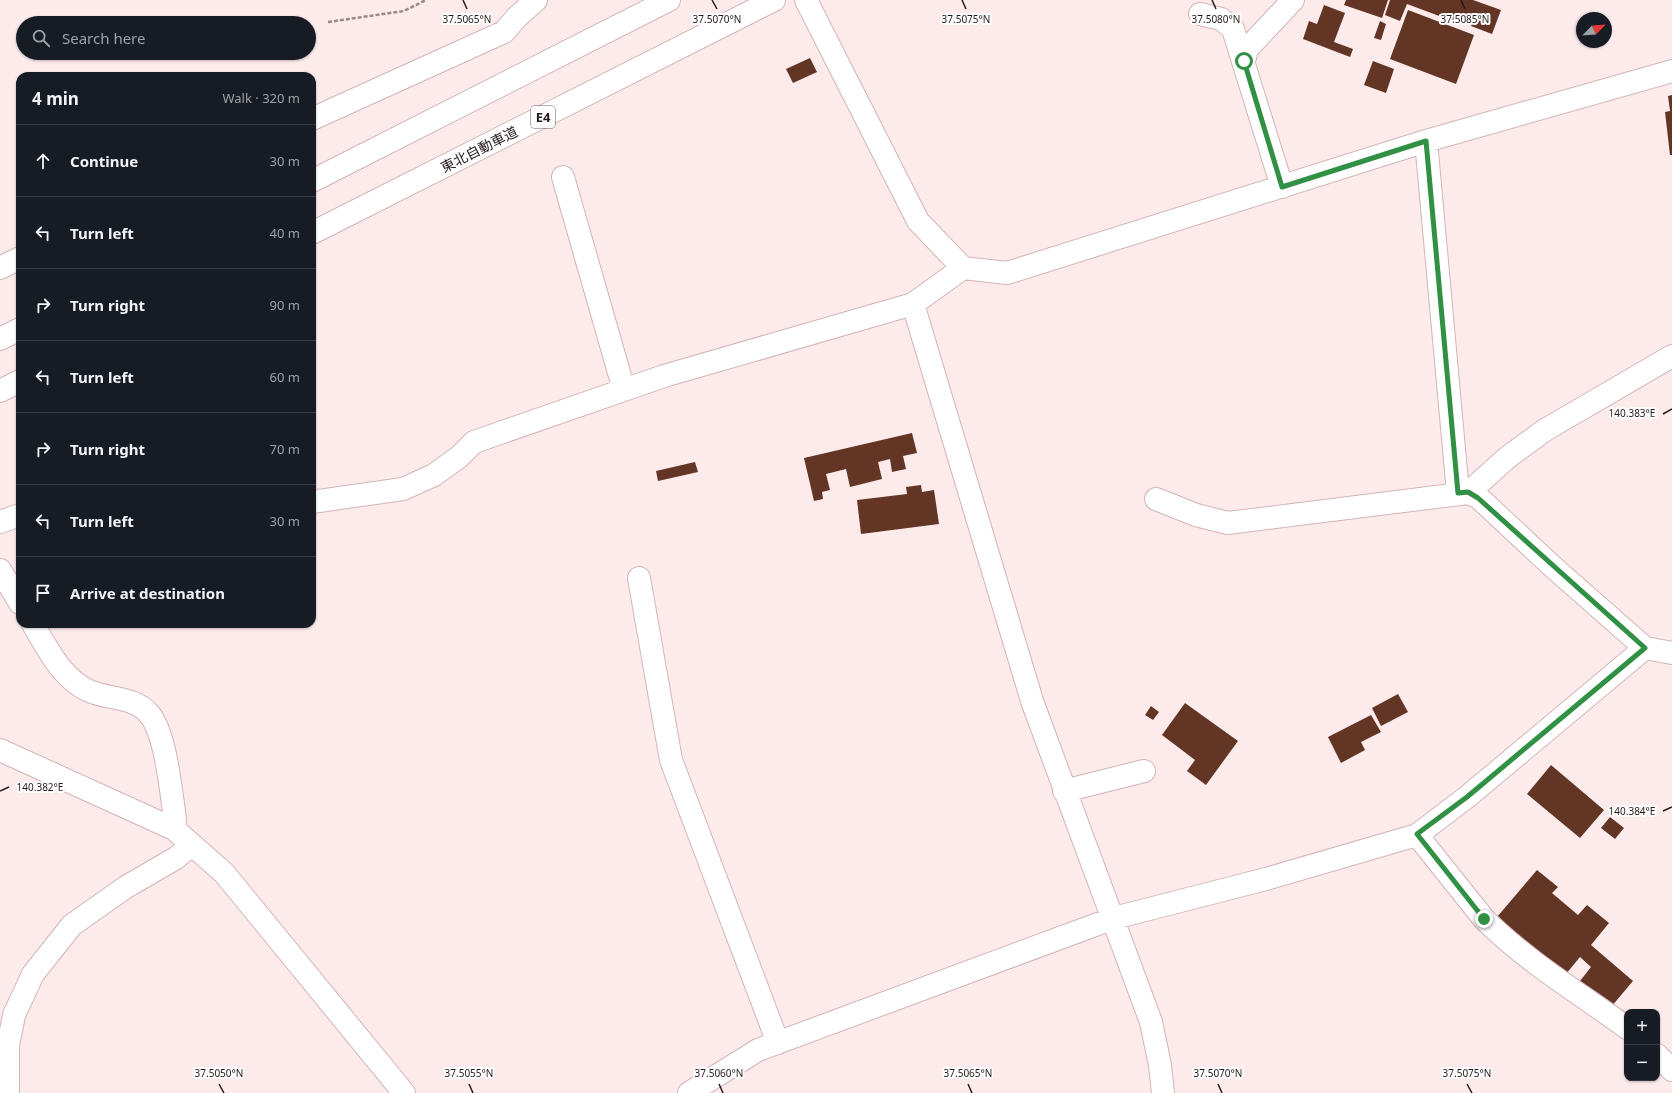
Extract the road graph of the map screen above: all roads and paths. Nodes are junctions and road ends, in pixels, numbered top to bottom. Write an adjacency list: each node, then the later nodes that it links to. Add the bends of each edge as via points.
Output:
1 (426, 0): 9 (path, via 404,12)
2 (536, 0): 7 (main road)
3 (668, 0): 15 (main road)
4 (774, 0): 17 (main road, 東北自動車道 / E4)
5 (806, 0): 20 (main road, via 918,222)
6 (1293, 0): 10 (main road, via 1247,49)
7 (512, 8): 12 (main road, via 504,32)
8 (1200, 14): 10 (main road, via 1221,18 1233,29)
9 (328, 22)
10 (1244, 61): 16 (main road)
11 (1672, 71): 13 (main road)
12 (316, 117)
13 (1426, 141): 16 (main road); 28 (main road)
14 (563, 177): 26 (main road)
15 (316, 179)
16 (1282, 187): 20 (main road, via 1007,273)
17 (316, 231)
18 (16, 260): 19 (main road)
19 (0, 268)
20 (963, 268): 21 (main road)
21 (913, 304): 26 (main road, via 664,376); 41 (main road, via 1032,702)
22 (16, 331): 23 (main road)
23 (0, 339)
24 (1672, 356): 28 (main road, via 1545,430)
25 (16, 383): 27 (main road)
26 (624, 390): 30 (main road, via 474,442 459,457 434,475 403,489)
27 (0, 391)
28 (1463, 493): 29 (main road, via 1228,522 1196,515); 37 (main road, via 1478,498)
29 (1156, 499)
30 (316, 501)
31 (16, 516): 32 (main road)
32 (0, 522)
33 (0, 570): 35 (main road)
34 (639, 578): 47 (main road, via 671,760)
35 (16, 596)
36 (36, 628): 42 (main road, via 67,676 89,691 141,705 151,716 160,735 175,818)
37 (1645, 648): 38 (main road); 43 (main road, via 1467,797)
38 (1672, 653)
39 (0, 750): 42 (main road)
40 (1144, 770): 41 (main road)
41 (1064, 791): 45 (main road)
42 (174, 830): 44 (main road)
43 (1417, 834): 45 (main road, via 1266,879); 46 (main road, via 1496,931 1518,950)
44 (191, 845): 50 (main road, via 176,858 126,887 72,925 33,974 14,1015 8,1046); 51 (main road, via 224,873)
45 (1114, 918): 47 (main road); 53 (main road, via 1151,1022)
46 (1624, 1026)
47 (778, 1043): 52 (main road, via 758,1050)
48 (1660, 1058): 49 (main road)
49 (1672, 1070)
50 (8, 1093)
51 (404, 1093)
52 (689, 1093)
53 (1163, 1093)

